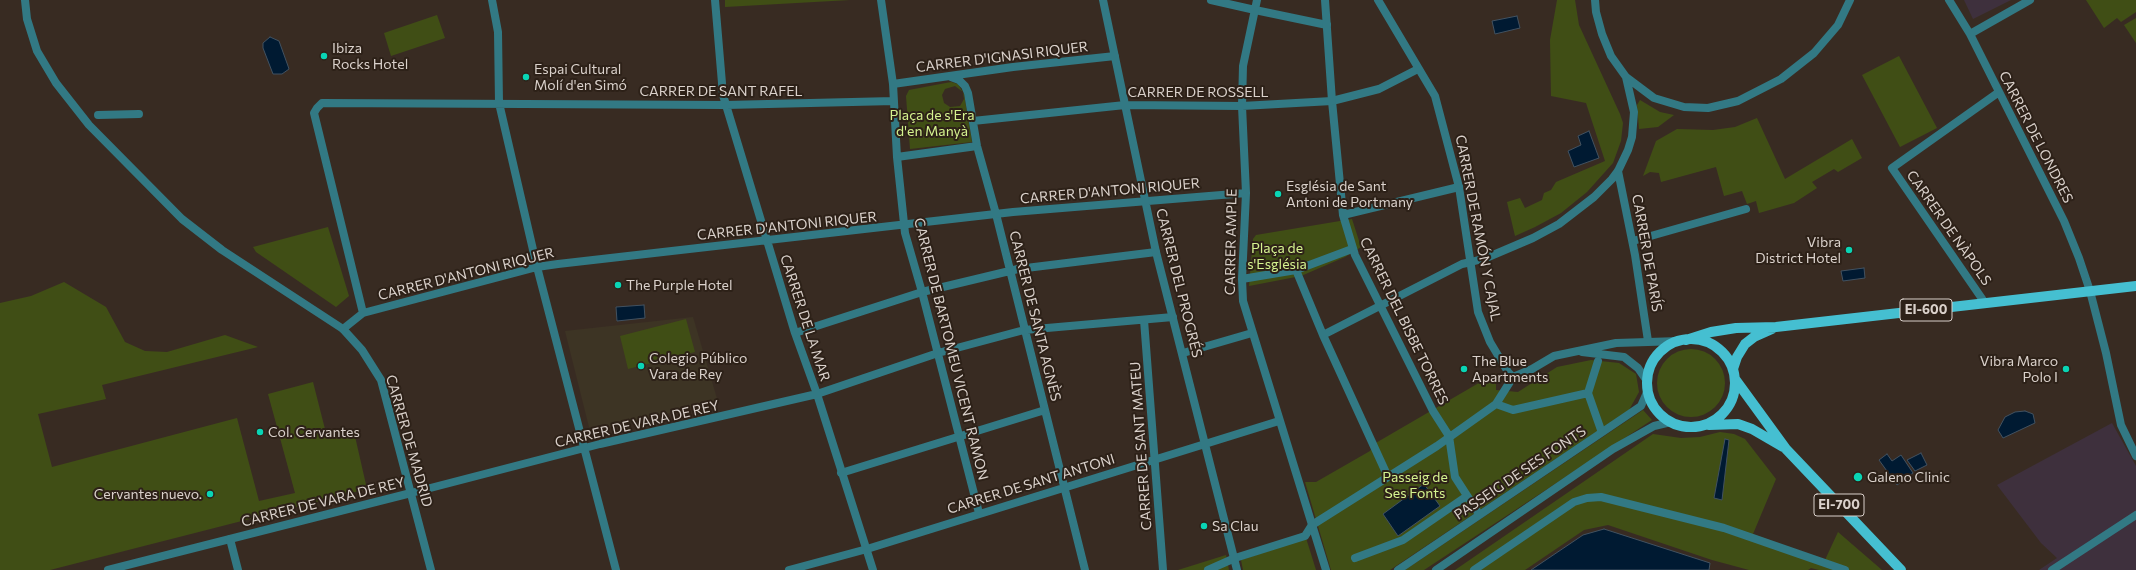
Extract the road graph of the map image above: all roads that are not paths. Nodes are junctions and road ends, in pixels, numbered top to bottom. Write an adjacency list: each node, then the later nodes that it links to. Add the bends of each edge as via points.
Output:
1 (25, 0): 60 (street, CARRER DE MADRID, via 27,19 37,52 56,83 89,125 182,219 228,254)
2 (492, 0): 25 (street, via 498,32)
3 (715, 0): 26 (street, CARRER DE LA MAR)
4 (881, 0): 21 (street, CARRER DE BARTOMEU VICENT RAMON)
5 (1103, 0): 17 (street, CARRER DEL PROGRÉS)
6 (1211, 0): 14 (street)
7 (1257, 0): 14 (street, CARRER AMPLE)
8 (1325, 0): 15 (street, CARRER DEL BISBE TORRES)
9 (1378, 0): 18 (street, CARRER DE RAMÓN Y CAJAL)
10 (1595, 0): 20 (street, via 1602,34 1611,56)
11 (1850, 0): 20 (street, via 1838,25 1814,53 1781,79 1738,101 1708,108 1684,107 1654,98)
12 (1949, 0): 16 (street, CARRER DE LONDRES)
13 (2030, 0): 16 (street)
14 (1255, 10): 15 (street); 28 (street, CARRER AMPLE, via 1243,66)
15 (1327, 25): 24 (street, CARRER DEL BISBE TORRES)
16 (1970, 34): 22 (street, CARRER DE LONDRES)
17 (1115, 56): 19 (street, CARRER D'IGNASI RIQUER); 27 (street, CARRER DEL PROGRÉS)
18 (1418, 69): 24 (street, CARRER DE ROSSELL, via 1379,89); 35 (street, CARRER DE RAMÓN Y CAJAL, via 1435,96)
19 (950, 77): 21 (street, CARRER D'IGNASI RIQUER); 31 (street, CARRER DE SANTA AGNÈS, via 959,80 965,86)
20 (1626, 77): 34 (street, via 1634,112 1632,137)
21 (893, 84): 23 (street, CARRER DE BARTOMEU VICENT RAMON)
22 (1999, 92): 52 (street, CARRER DE LONDRES, via 2064,221); 54 (street, CARRER DE NÀPOLS, via 1892,168)
23 (894, 101): 26 (street, CARRER DE SANT RAFEL); 33 (street, CARRER DE BARTOMEU VICENT RAMON)
24 (1332, 101): 28 (street, CARRER DE ROSSELL); 40 (street, CARRER DEL BISBE TORRES)
25 (499, 103): 26 (street, CARRER DE SANT RAFEL); 47 (street); 56 (street, CARRER DE SANT RAFEL, via 322,103 317,108 314,113)
26 (726, 105): 42 (street, CARRER DE LA MAR)
27 (1125, 105): 28 (street, CARRER DE ROSSELL); 31 (street, CARRER DE ROSSELL); 37 (street, CARRER DEL PROGRÉS)
28 (1242, 106): 36 (street, CARRER AMPLE)
29 (139, 114): 30 (street)
30 (98, 116)
31 (973, 121): 32 (street, CARRER DE SANTA AGNÈS)
32 (978, 146): 33 (street); 39 (street, CARRER DE SANTA AGNÈS)
33 (897, 157): 41 (street, CARRER DE BARTOMEU VICENT RAMON)
34 (1618, 171): 43 (street, CARRER DE PARÍS); 46 (street, via 1594,197 1559,224 1526,241)
35 (1459, 187): 40 (street); 46 (street, CARRER DE RAMÓN Y CAJAL)
36 (1246, 193): 37 (street, CARRER D'ANTONI RIQUER); 50 (street, CARRER AMPLE)
37 (1145, 200): 39 (street, CARRER D'ANTONI RIQUER); 45 (street, CARRER DEL PROGRÉS)
38 (1746, 209): 43 (street)
39 (996, 214): 41 (street, CARRER D'ANTONI RIQUER); 48 (street, CARRER DE SANTA AGNÈS)
40 (1343, 215): 44 (street, CARRER DEL BISBE TORRES)
41 (904, 225): 42 (street, CARRER D'ANTONI RIQUER); 53 (street, CARRER DE BARTOMEU VICENT RAMON)
42 (767, 241): 47 (street, CARRER D'ANTONI RIQUER); 62 (street, CARRER DE LA MAR)
43 (1633, 241): 65 (street, CARRER DE PARÍS)
44 (1352, 249): 49 (street); 55 (street, CARRER DEL BISBE TORRES)
45 (1156, 252): 48 (street); 57 (street, CARRER DEL PROGRÉS)
46 (1471, 262): 55 (street); 72 (street, CARRER DE RAMÓN Y CAJAL, via 1474,293 1484,329 1501,364)
47 (537, 267): 56 (street, CARRER D'ANTONI RIQUER); 85 (street)
48 (1009, 270): 53 (street); 61 (street, CARRER DE SANTA AGNÈS)
49 (1296, 270): 50 (street); 64 (street)
50 (1242, 279): 63 (street, CARRER AMPLE, via 1243,301)
51 (2136, 286): 52 (main road, EI-600)
52 (2090, 291): 54 (main road, EI-600); 87 (street, CARRER DE LONDRES, via 2121,425)
53 (922, 292): 62 (street); 68 (street, CARRER DE BARTOMEU VICENT RAMON)
54 (1985, 303): 59 (main road, EI-600)
55 (1379, 305): 64 (street); 83 (street, CARRER DEL BISBE TORRES, via 1433,411)
56 (363, 313): 60 (street, CARRER D'ANTONI RIQUER)
57 (1173, 317): 58 (street, CARRER DE VARA DE REY); 69 (street, CARRER DEL PROGRÉS)
58 (1144, 320): 61 (street, CARRER DE VARA DE REY); 88 (street, CARRER DE SANT MATEU)
59 (1776, 327): 66 (main road, EI-600, via 1736,328); 71 (main road, EI-600, via 1749,340 1737,357)
60 (343, 329): 92 (street, CARRER DE MADRID, via 362,350 381,380)
61 (1024, 330): 68 (street, CARRER DE VARA DE REY); 77 (street, CARRER DE SANTA AGNÈS)
62 (795, 333): 75 (street, CARRER DE LA MAR)
63 (1252, 333): 69 (street); 78 (street, CARRER AMPLE)
64 (1323, 335): 90 (street)
65 (1648, 340): 66 (street); 67 (street, via 1616,342)
66 (1683, 340): 71 (main road, via 1701,340 1715,346 1726,356); 73 (main road, via 1665,348 1657,356 1649,370)
67 (1576, 351): 72 (street, via 1554,356); 73 (street, via 1624,358 1638,368)
68 (938, 353): 75 (street, CARRER DE VARA DE REY); 82 (street, CARRER DE BARTOMEU VICENT RAMON)
69 (1183, 353): 84 (street, CARRER DEL PROGRÉS)
70 (1598, 361): 74 (street)
71 (1734, 374): 80 (main road, via 1734,394 1728,407 1718,418); 86 (main road, EI-700)
72 (1513, 377): 76 (street)
73 (1648, 386): 79 (main road, via 1656,409); 113 (street, PASSEIG DE SES FONTS, via 1641,406)
74 (1588, 393): 76 (street, via 1513,410); 81 (street)
75 (817, 394): 85 (street, CARRER DE VARA DE REY); 89 (street, CARRER DE LA MAR)
76 (1496, 404): 83 (street)
77 (1045, 410): 82 (street); 91 (street, CARRER DE SANTA AGNÈS)
78 (1279, 421): 84 (street, CARRER DE SANT ANTONI); 97 (street, CARRER AMPLE)
79 (1671, 422): 80 (main road, via 1688,427); 114 (street, via 1654,426 1613,449)
80 (1706, 425): 86 (main road, EI-700, via 1738,424 1752,429)
81 (1601, 430)
82 (958, 436): 89 (street); 95 (street, CARRER DE BARTOMEU VICENT RAMON)
83 (1449, 436): 90 (street); 93 (street, via 1455,477)
84 (1205, 444): 88 (street, CARRER DE SANT ANTONI); 100 (street, CARRER DEL PROGRÉS)
85 (585, 449): 92 (street, CARRER DE VARA DE REY); 105 (street)
86 (1786, 449): 117 (main road, EI-700)
87 (2136, 456)
88 (1155, 460): 91 (street, CARRER DE SANT ANTONI); 109 (street, CARRER DE SANT MATEU)
89 (842, 473): 99 (street, CARRER DE LA MAR)
90 (1388, 477): 97 (street)
91 (1064, 487): 95 (street, CARRER DE SANT ANTONI); 108 (street, CARRER DE SANTA AGNÈS)
92 (411, 493): 98 (street, CARRER DE VARA DE REY); 104 (street, CARRER DE MADRID)
93 (1467, 496): 94 (street); 101 (street, via 1403,540)
94 (1477, 511)
95 (979, 513): 99 (street, CARRER DE SANT ANTONI)
96 (2136, 515): 118 (street)
97 (1312, 525): 100 (street, via 1305,536); 112 (street, CARRER AMPLE)
98 (230, 539): 102 (street, CARRER DE VARA DE REY); 103 (street)
99 (867, 549): 106 (street, CARRER DE SANT ANTONI); 107 (street, CARRER DE LA MAR)
100 (1235, 558): 110 (street); 111 (street, CARRER DEL PROGRÉS)
101 (1355, 558)
102 (108, 570)
103 (238, 570)
104 (431, 570)
105 (616, 570)
106 (789, 570)
107 (874, 570)
108 (1085, 570)
109 (1163, 570)
110 (1208, 570)
111 (1237, 570)
112 (1326, 570)
113 (1398, 570)
114 (1436, 570)
115 (1474, 570): 116 (street, via 1574,502 1587,498 1601,498 1724,528)
116 (1845, 570)
117 (1901, 570)
118 (2052, 570)

